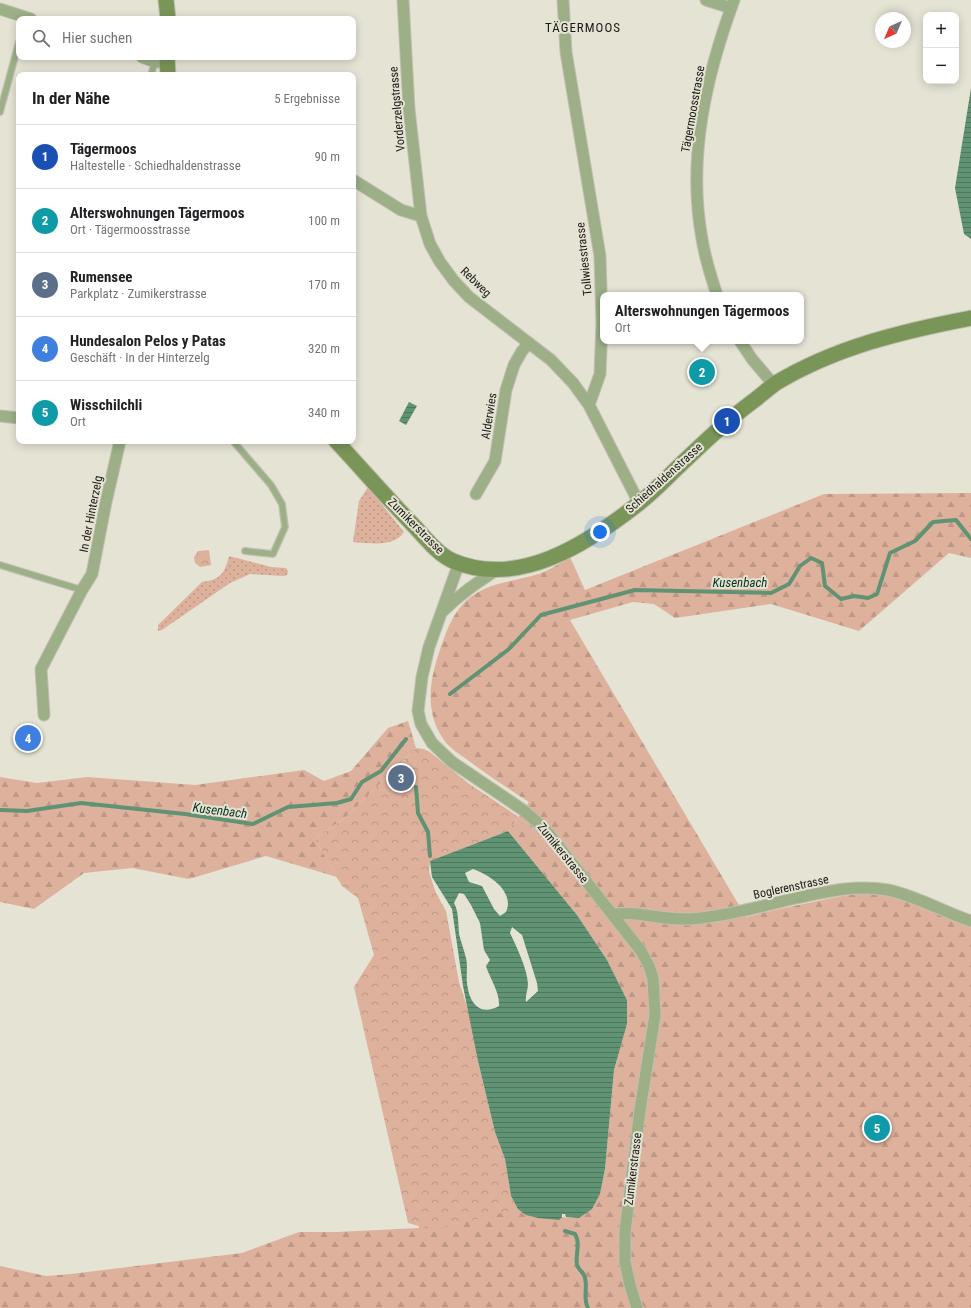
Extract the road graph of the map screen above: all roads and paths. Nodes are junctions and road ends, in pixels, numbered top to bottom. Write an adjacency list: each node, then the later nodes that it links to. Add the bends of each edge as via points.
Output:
1 (166, 0): 8 (main road)
2 (403, 0): 15 (street, Vorderzelgstrasse, via 409,109)
3 (563, 0): 16 (street, Tollwiesstrasse, via 566,52 600,256)
4 (706, 0): 5 (street)
5 (733, 4): 17 (street, Tägermoosstrasse, via 716,56 698,140 697,204 702,240)
6 (0, 9): 7 (street)
7 (21, 16)
8 (168, 16)
9 (16, 53): 13 (lane)
10 (151, 60): 11 (street)
11 (164, 64): 12 (lane)
12 (155, 72)
13 (0, 112)
14 (356, 182): 15 (street, via 401,210)
15 (421, 216): 19 (street, Rebweg, via 430,244 454,281 469,297)
16 (601, 292)
17 (716, 292)
18 (971, 318): 22 (main road, Schiedhaldenstrasse, via 902,332 855,346 804,368)
19 (529, 343): 23 (street, Rebweg, via 551,360); 29 (street, Alderwies, via 514,365 506,390 495,461)
20 (601, 344): 23 (street, Tollwiesstrasse, via 600,374)
21 (742, 344): 22 (street)
22 (774, 385): 30 (main road, Schiedhaldenstrasse, via 724,423)
23 (589, 405): 30 (street)
24 (0, 416): 25 (street)
25 (16, 418)
26 (119, 444): 35 (street, In der Hinterzelg, via 92,574)
27 (236, 444): 31 (lane, via 271,485 282,504 285,528 273,554)
28 (339, 444): 32 (main road, Zumikerstrasse, via 434,547 446,557)
29 (476, 494)
30 (639, 503): 34 (main road, Schiedhaldenstrasse, via 596,534 566,551 522,567)
31 (245, 551)
32 (460, 563): 34 (main road, Schiedhaldenstrasse, via 484,569); 36 (street, Zumikerstrasse)
33 (0, 565): 35 (lane)
34 (498, 569): 36 (street, via 468,588)
35 (82, 590): 37 (street, In der Hinterzelg, via 41,669)
36 (440, 614): 38 (street, Zumikerstrasse, via 422,677 418,711 421,724 432,743 452,762 537,822)
37 (44, 715)
38 (612, 914): 39 (street, Boglerenstrasse, via 690,919 833,890 862,888 888,890 907,895); 40 (street, Zumikerstrasse, via 650,966 655,993 655,1015 625,1232 625,1262)
39 (971, 921)
40 (637, 1308)

